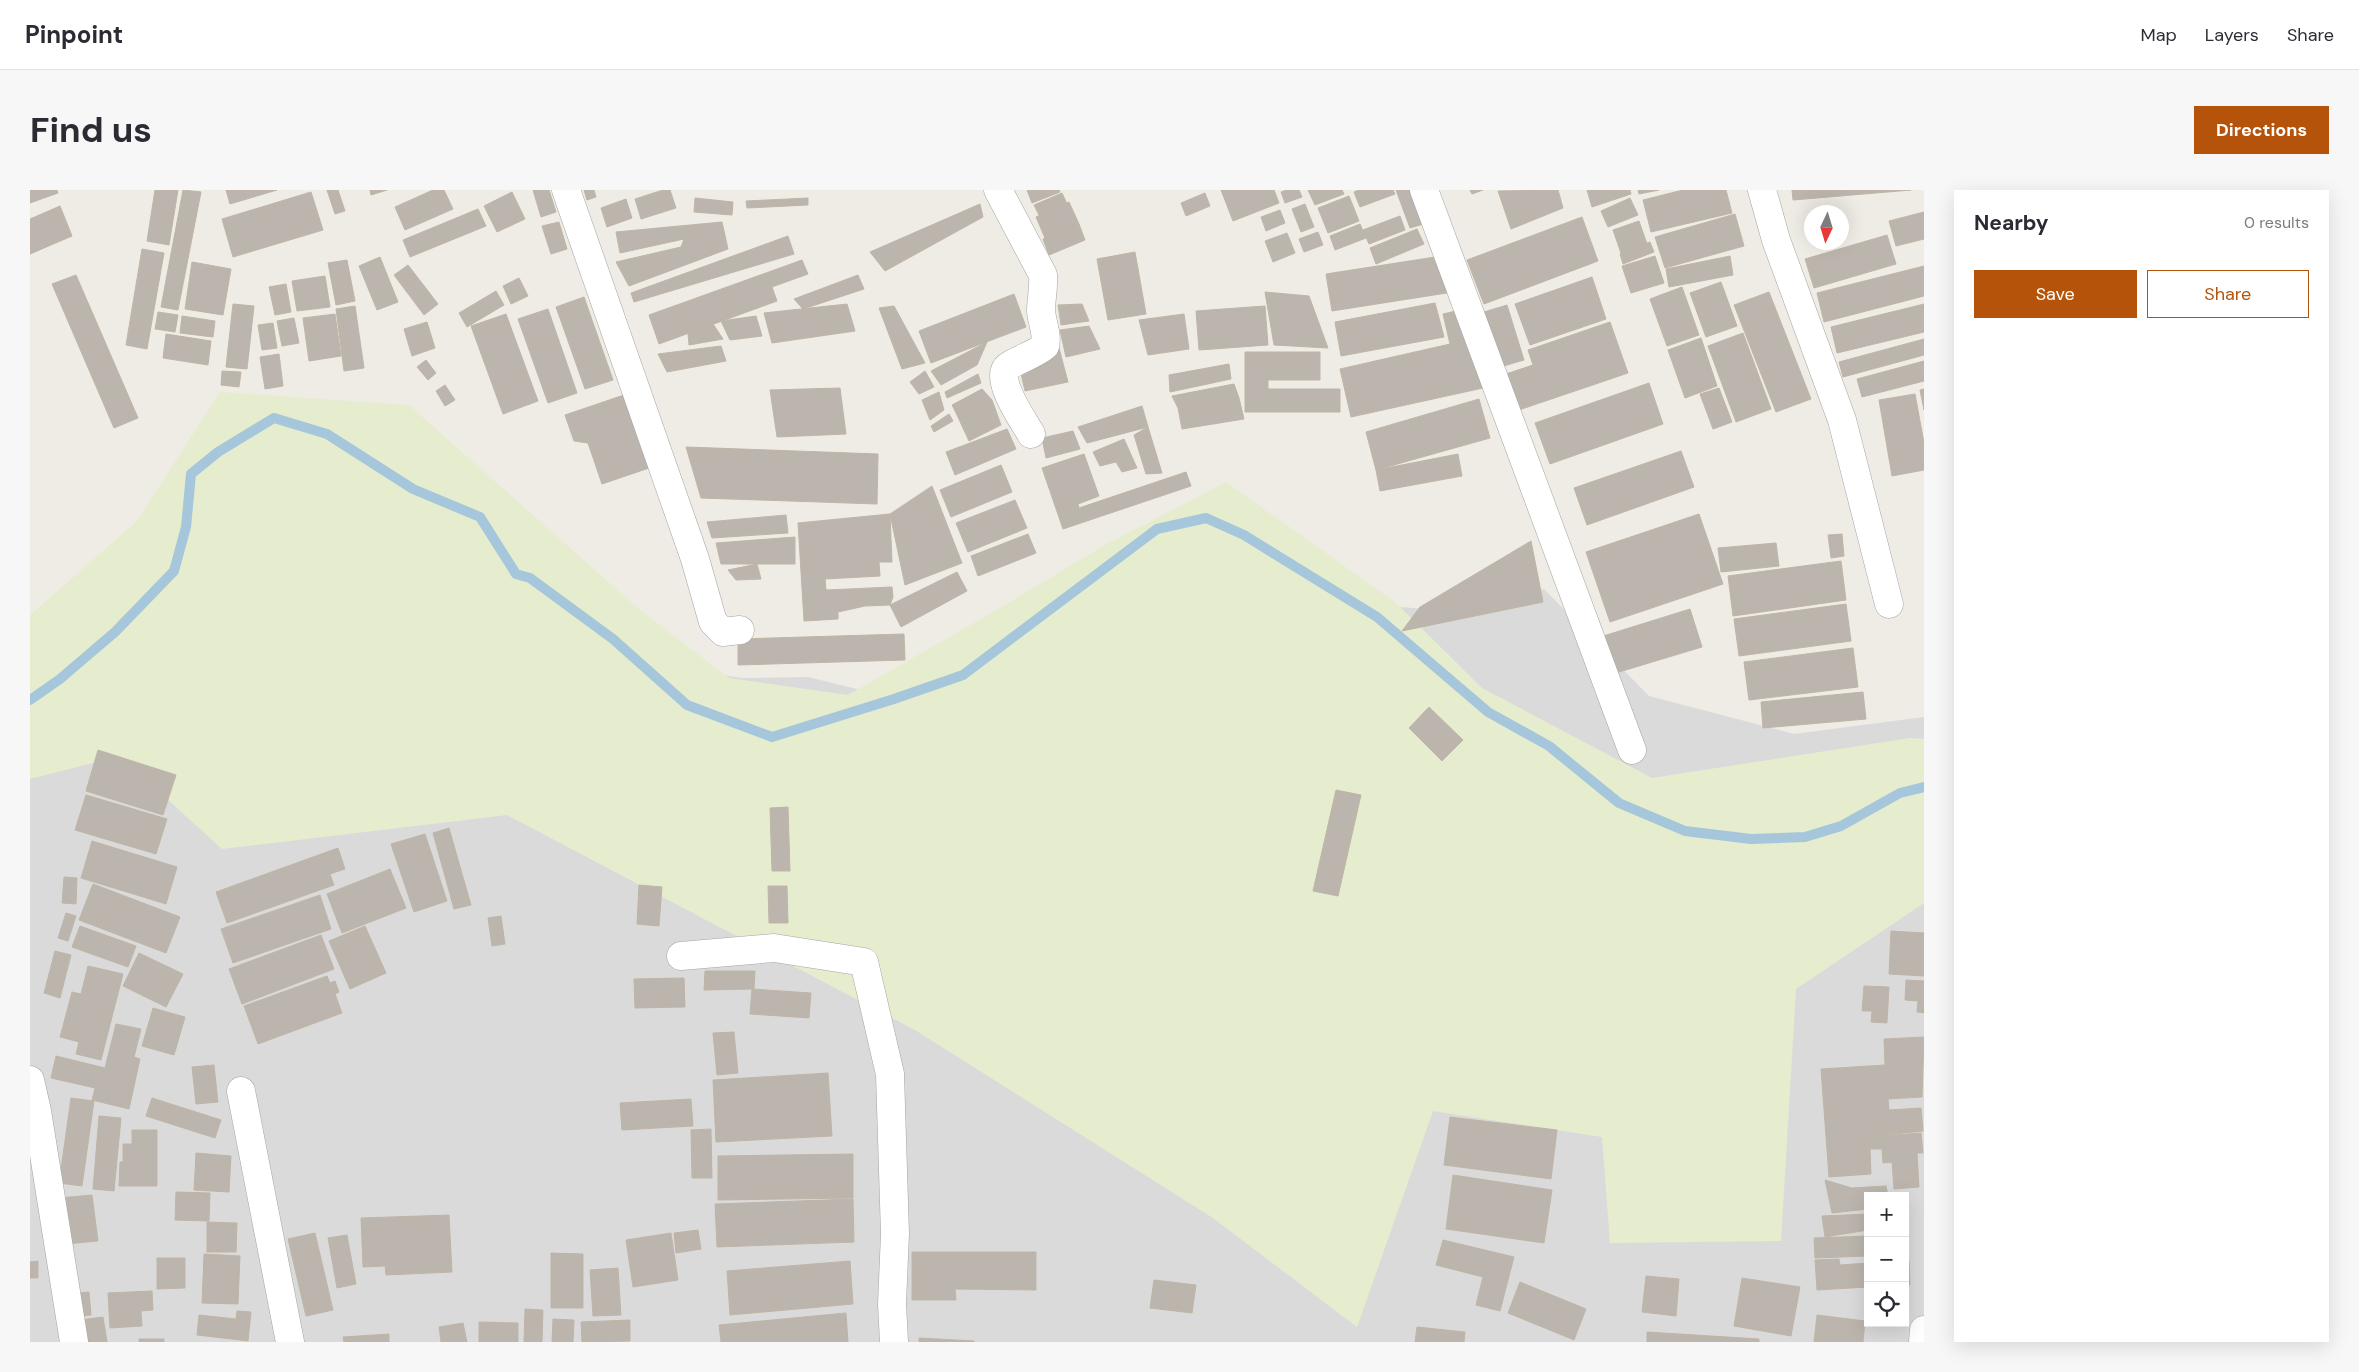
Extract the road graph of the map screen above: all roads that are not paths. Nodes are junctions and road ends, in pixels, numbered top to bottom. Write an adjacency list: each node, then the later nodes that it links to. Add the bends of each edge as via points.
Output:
1 (566, 190): 7 (street, via 695,559 713,622 723,632)
2 (998, 190): 5 (street, via 1043,276 1041,310 1045,346 1008,366 1004,377 1005,388)
3 (1424, 190): 8 (street)
4 (1762, 190): 6 (street, via 1776,240 1842,420)
5 (1032, 434)
6 (1889, 604)
7 (740, 630)
8 (1632, 750)
9 (681, 956): 15 (street, via 774,948 864,962 890,1074 895,1234)
10 (30, 1080): 13 (street)
11 (241, 1091): 14 (street)
12 (1924, 1330): 16 (street)
13 (74, 1342)
14 (290, 1342)
15 (894, 1342)
16 (1923, 1342)

